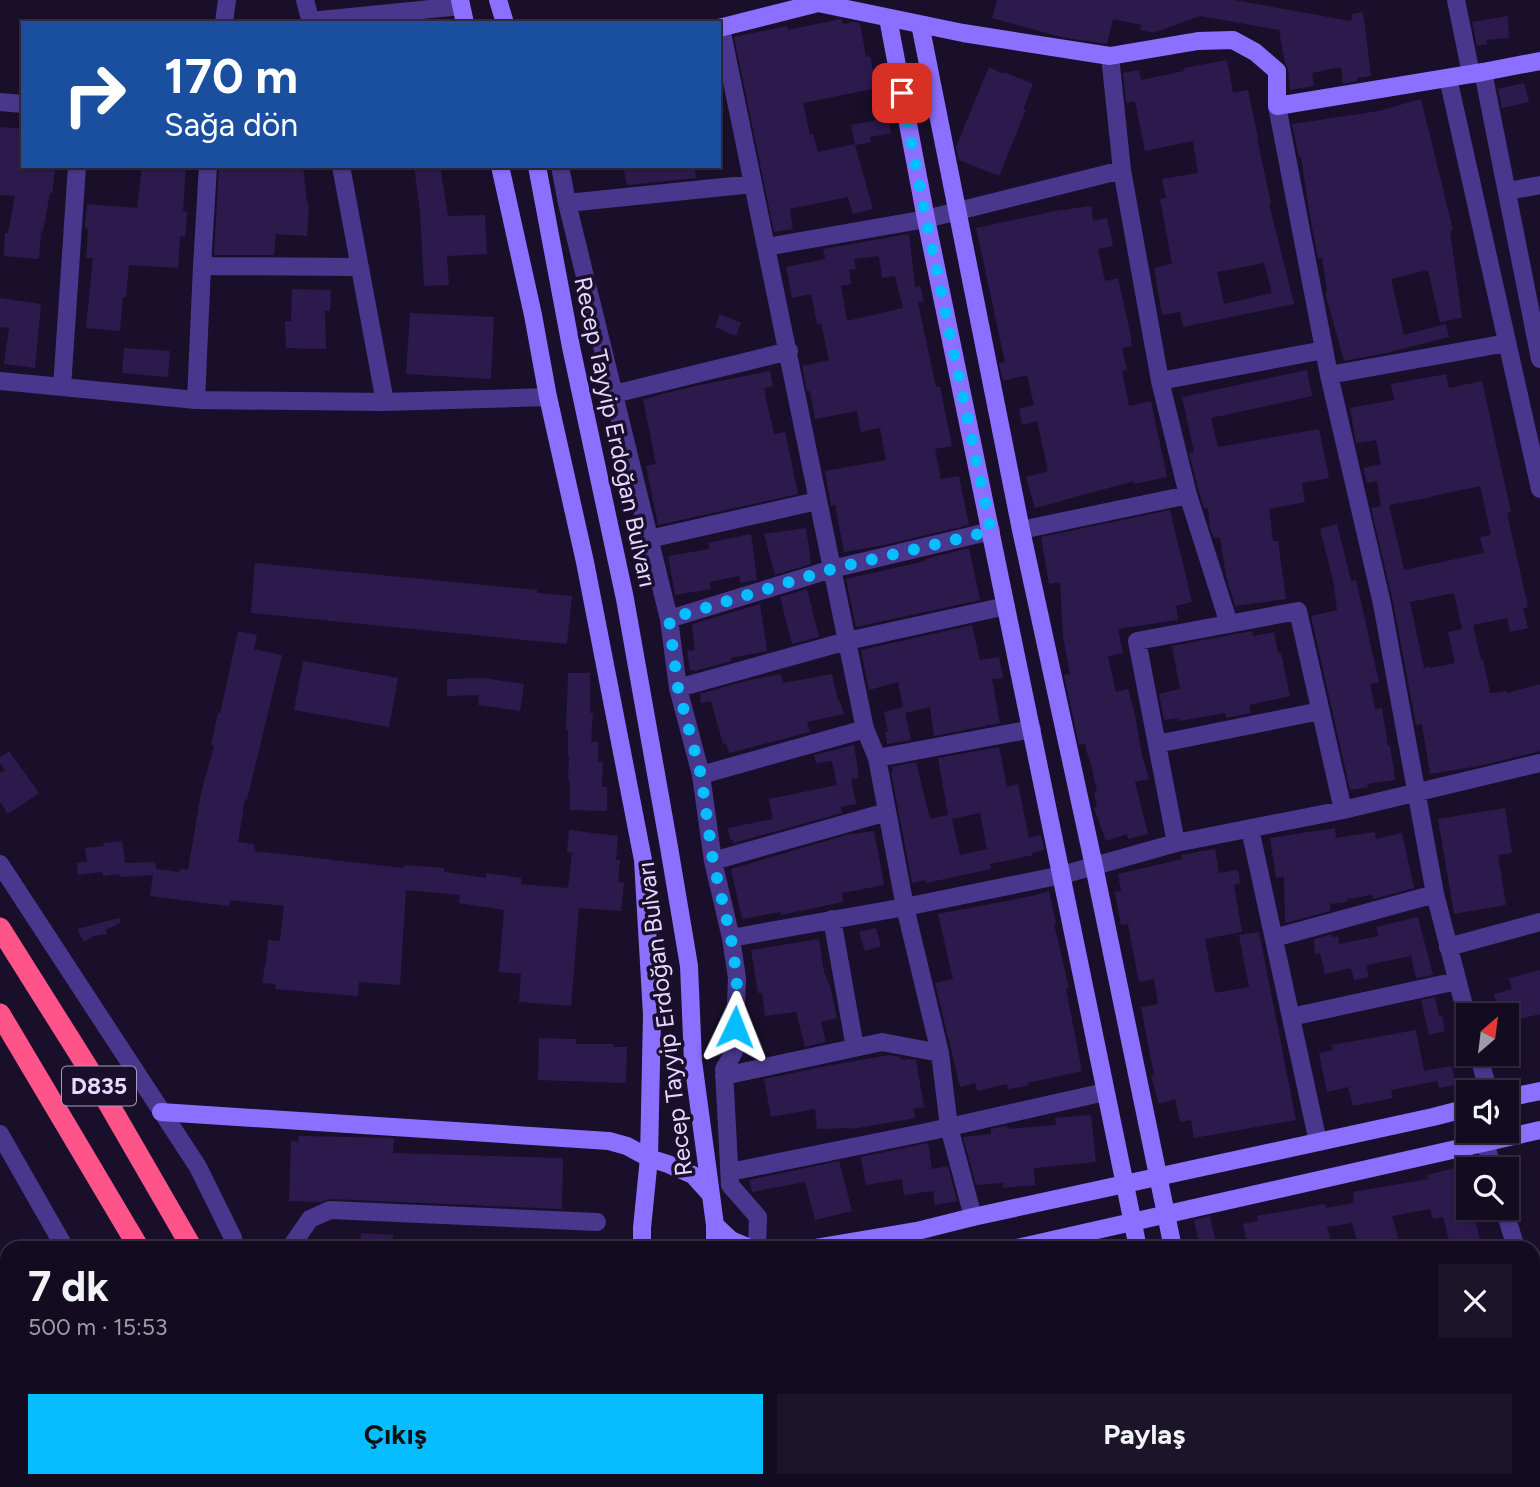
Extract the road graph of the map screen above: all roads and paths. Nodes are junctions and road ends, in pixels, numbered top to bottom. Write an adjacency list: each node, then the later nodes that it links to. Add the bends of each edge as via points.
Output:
1 (227, 0): 7 (street)
2 (305, 0): 8 (street)
3 (498, 0): 10 (main road)
4 (1456, 0): 16 (street)
5 (462, 10): 9 (street)
6 (888, 18): 11 (main road); 12 (main road, via 818,4); 33 (main road)
7 (224, 21)
8 (310, 21)
9 (323, 21)
10 (504, 21)
11 (920, 24): 14 (main road); 32 (main road)
12 (721, 28)
13 (721, 33): 28 (street)
14 (1110, 56): 20 (main road, via 1198,41 1233,40 1277,71); 27 (street)
15 (1540, 61): 16 (main road)
16 (1477, 73): 17 (main road); 30 (street)
17 (1448, 78): 20 (main road); 37 (street)
18 (0, 102): 19 (street)
19 (21, 104)
20 (1277, 106): 38 (street)
21 (77, 168): 44 (street)
22 (208, 168): 35 (street)
23 (341, 168): 36 (street)
24 (500, 168): 46 (main road, Recep Tayyip Erdoğan Bulvarı)
25 (537, 168): 107 (main road, Recep Tayyip Erdoğan Bulvarı, via 625,599 669,847 689,966 693,1061)
26 (560, 168): 31 (street)
27 (1122, 170): 32 (street); 43 (street)
28 (753, 184): 31 (street); 34 (street)
29 (1540, 185): 30 (street)
30 (1508, 191): 40 (street)
31 (567, 203): 45 (street)
32 (958, 212): 33 (street); 52 (main road)
33 (926, 219): 34 (street); 53 (main road)
34 (766, 247): 39 (street)
35 (202, 266): 36 (street); 47 (street)
36 (359, 267): 48 (street)
37 (1507, 344): 41 (street); 49 (street)
38 (1324, 350): 41 (street); 43 (street)
39 (789, 351): 45 (street); 51 (street)
40 (1540, 359)
41 (1329, 375): 68 (street, via 1382,604)
42 (0, 381): 44 (street)
43 (1160, 381): 50 (street)
44 (62, 387): 47 (street)
45 (614, 394): 54 (street)
46 (548, 397): 48 (street); 103 (main road, Recep Tayyip Erdoğan Bulvarı, via 643,860 652,1015)
47 (196, 400): 48 (street)
48 (385, 402)
49 (1540, 489)
50 (1188, 495): 52 (street); 58 (street)
51 (817, 501): 54 (street); 55 (street)
52 (1021, 530): 75 (main road)
53 (991, 531): 55 (street); 56 (main road)
54 (649, 539): 57 (street)
55 (832, 569): 57 (street); 59 (street)
56 (1006, 606): 59 (street); 63 (main road)
57 (669, 619): 60 (street)
58 (1229, 624): 61 (street, via 1298,611); 64 (street, via 1136,640)
59 (847, 641): 60 (street); 62 (street)
60 (678, 688): 67 (street)
61 (1320, 711): 64 (street); 69 (street)
62 (865, 729): 65 (street); 67 (street)
63 (1032, 729): 65 (street); 76 (main road)
64 (1157, 744): 72 (street)
65 (877, 758): 70 (street)
66 (1540, 763): 68 (street)
67 (701, 775): 73 (street)
68 (1416, 792): 69 (street); 77 (street)
69 (1343, 810): 71 (street)
70 (887, 812): 73 (street); 78 (street)
71 (1250, 829): 72 (street); 83 (street)
72 (1176, 843): 75 (street)
73 (713, 861): 82 (street)
74 (0, 863): 96 (street)
75 (1094, 866): 76 (street); 105 (main road)
76 (1062, 875): 78 (street); 93 (main road)
77 (1435, 894): 83 (street); 84 (street)
78 (905, 907): 79 (street); 90 (street)
79 (832, 919): 82 (street); 89 (street)
80 (1540, 922): 84 (street)
81 (0, 928): 117 (highway, D835)
82 (731, 938): 91 (street, via 737,978 734,1052)
83 (1274, 938): 88 (street)
84 (1448, 947): 85 (street)
85 (1457, 981): 86 (street); 88 (street)
86 (1463, 1003)
87 (0, 1014): 116 (highway, D835)
88 (1291, 1017): 101 (street)
89 (855, 1048): 90 (street, via 882,1042); 91 (street)
90 (940, 1053): 97 (street)
91 (724, 1076): 104 (street)
92 (1540, 1091): 94 (main road)
93 (1105, 1092): 97 (street); 106 (main road)
94 (1519, 1095)
95 (1456, 1111): 101 (main road)
96 (161, 1112): 103 (main road, via 591,1139 618,1143); 118 (street, via 198,1167)
97 (949, 1127): 104 (street); 109 (street)
98 (1540, 1130): 99 (main road)
99 (1519, 1133)
100 (0, 1134): 115 (street)
101 (1318, 1142): 105 (main road)
102 (1471, 1143): 108 (main road)
103 (649, 1158): 107 (main road, via 693,1175); 114 (main road, Recep Tayyip Erdoğan Bulvarı)
104 (730, 1172): 125 (street, via 730,1185 758,1217)
105 (1157, 1177): 106 (main road); 108 (main road)
106 (1124, 1185): 109 (main road); 112 (main road)
107 (711, 1195): 113 (main road, Recep Tayyip Erdoğan Bulvarı)
108 (1166, 1215): 112 (main road); 129 (main road)
109 (973, 1217): 126 (main road)
110 (1508, 1220): 130 (street)
111 (597, 1222): 119 (street, via 330,1210 310,1219)
112 (1132, 1223): 127 (main road); 128 (main road)
113 (715, 1225): 122 (main road); 123 (main road, Recep Tayyip Erdoğan Bulvarı); 124 (main road)
114 (642, 1228): 120 (main road, Recep Tayyip Erdoğan Bulvarı); 121 (main road)
115 (61, 1241)
116 (135, 1241)
117 (188, 1241)
118 (234, 1241)
119 (295, 1241)
120 (642, 1241)
121 (651, 1241)
122 (712, 1241)
123 (715, 1241)
124 (733, 1241)
125 (757, 1241)
126 (858, 1241)
127 (1049, 1241)
128 (1136, 1241)
129 (1172, 1241)
130 (1514, 1241)

